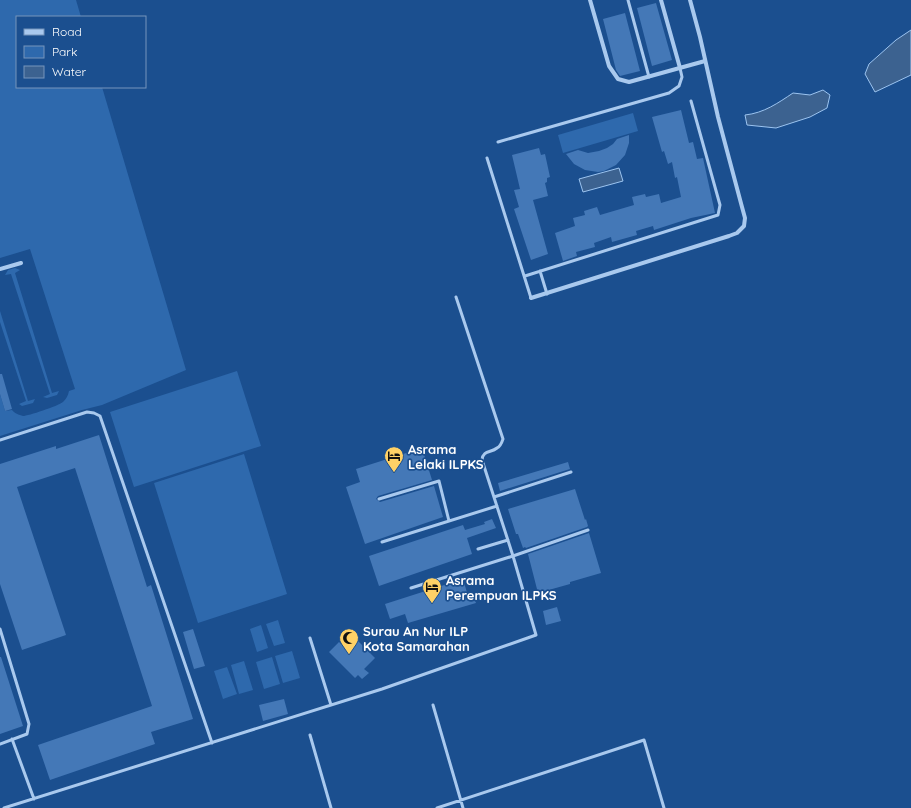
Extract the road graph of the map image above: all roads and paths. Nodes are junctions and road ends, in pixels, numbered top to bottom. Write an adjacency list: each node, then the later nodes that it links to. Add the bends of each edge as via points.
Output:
1 (590, 0): 7 (street, via 609,66 618,79 629,82)
2 (628, 0): 7 (lane)
3 (660, 0): 6 (street)
4 (690, 0): 5 (street)
5 (705, 61): 6 (street); 15 (street, via 745,218 744,226 737,233)
6 (680, 68): 7 (street); 9 (lane, via 680,86 669,93)
7 (650, 78)
8 (691, 101): 13 (lane, via 720,205 718,215)
9 (498, 142)
10 (487, 158): 14 (lane)
11 (20, 263): 12 (street)
12 (0, 269)
13 (540, 272): 14 (lane); 15 (lane)
14 (525, 276): 17 (lane)
15 (547, 294): 17 (street)
16 (456, 297): 20 (lane, via 503,439 498,448 482,456)
17 (531, 298)
18 (0, 440): 36 (lane, via 87,412 100,416)
19 (571, 472): 20 (lane)
20 (494, 497): 22 (lane)
21 (379, 499): 23 (lane, via 439,481)
22 (497, 506): 23 (lane); 25 (lane)
23 (450, 521): 26 (lane)
24 (588, 530): 28 (lane)
25 (508, 540): 27 (lane); 28 (lane)
26 (382, 542)
27 (478, 549)
28 (513, 556): 29 (lane); 32 (lane, via 536,635)
29 (411, 588)
30 (0, 629): 35 (lane, via 29,724 27,734)
31 (310, 638): 32 (lane)
32 (331, 705): 36 (lane)
33 (433, 705): 39 (lane)
34 (310, 735): 41 (lane)
35 (12, 739): 37 (lane); 38 (lane)
36 (212, 743): 38 (lane)
37 (0, 744)
38 (34, 799): 40 (lane)
39 (460, 800): 42 (lane); 43 (lane); 44 (lane, via 644,740)
40 (4, 808)
41 (331, 808)
42 (437, 808)
43 (462, 808)
44 (664, 808)

